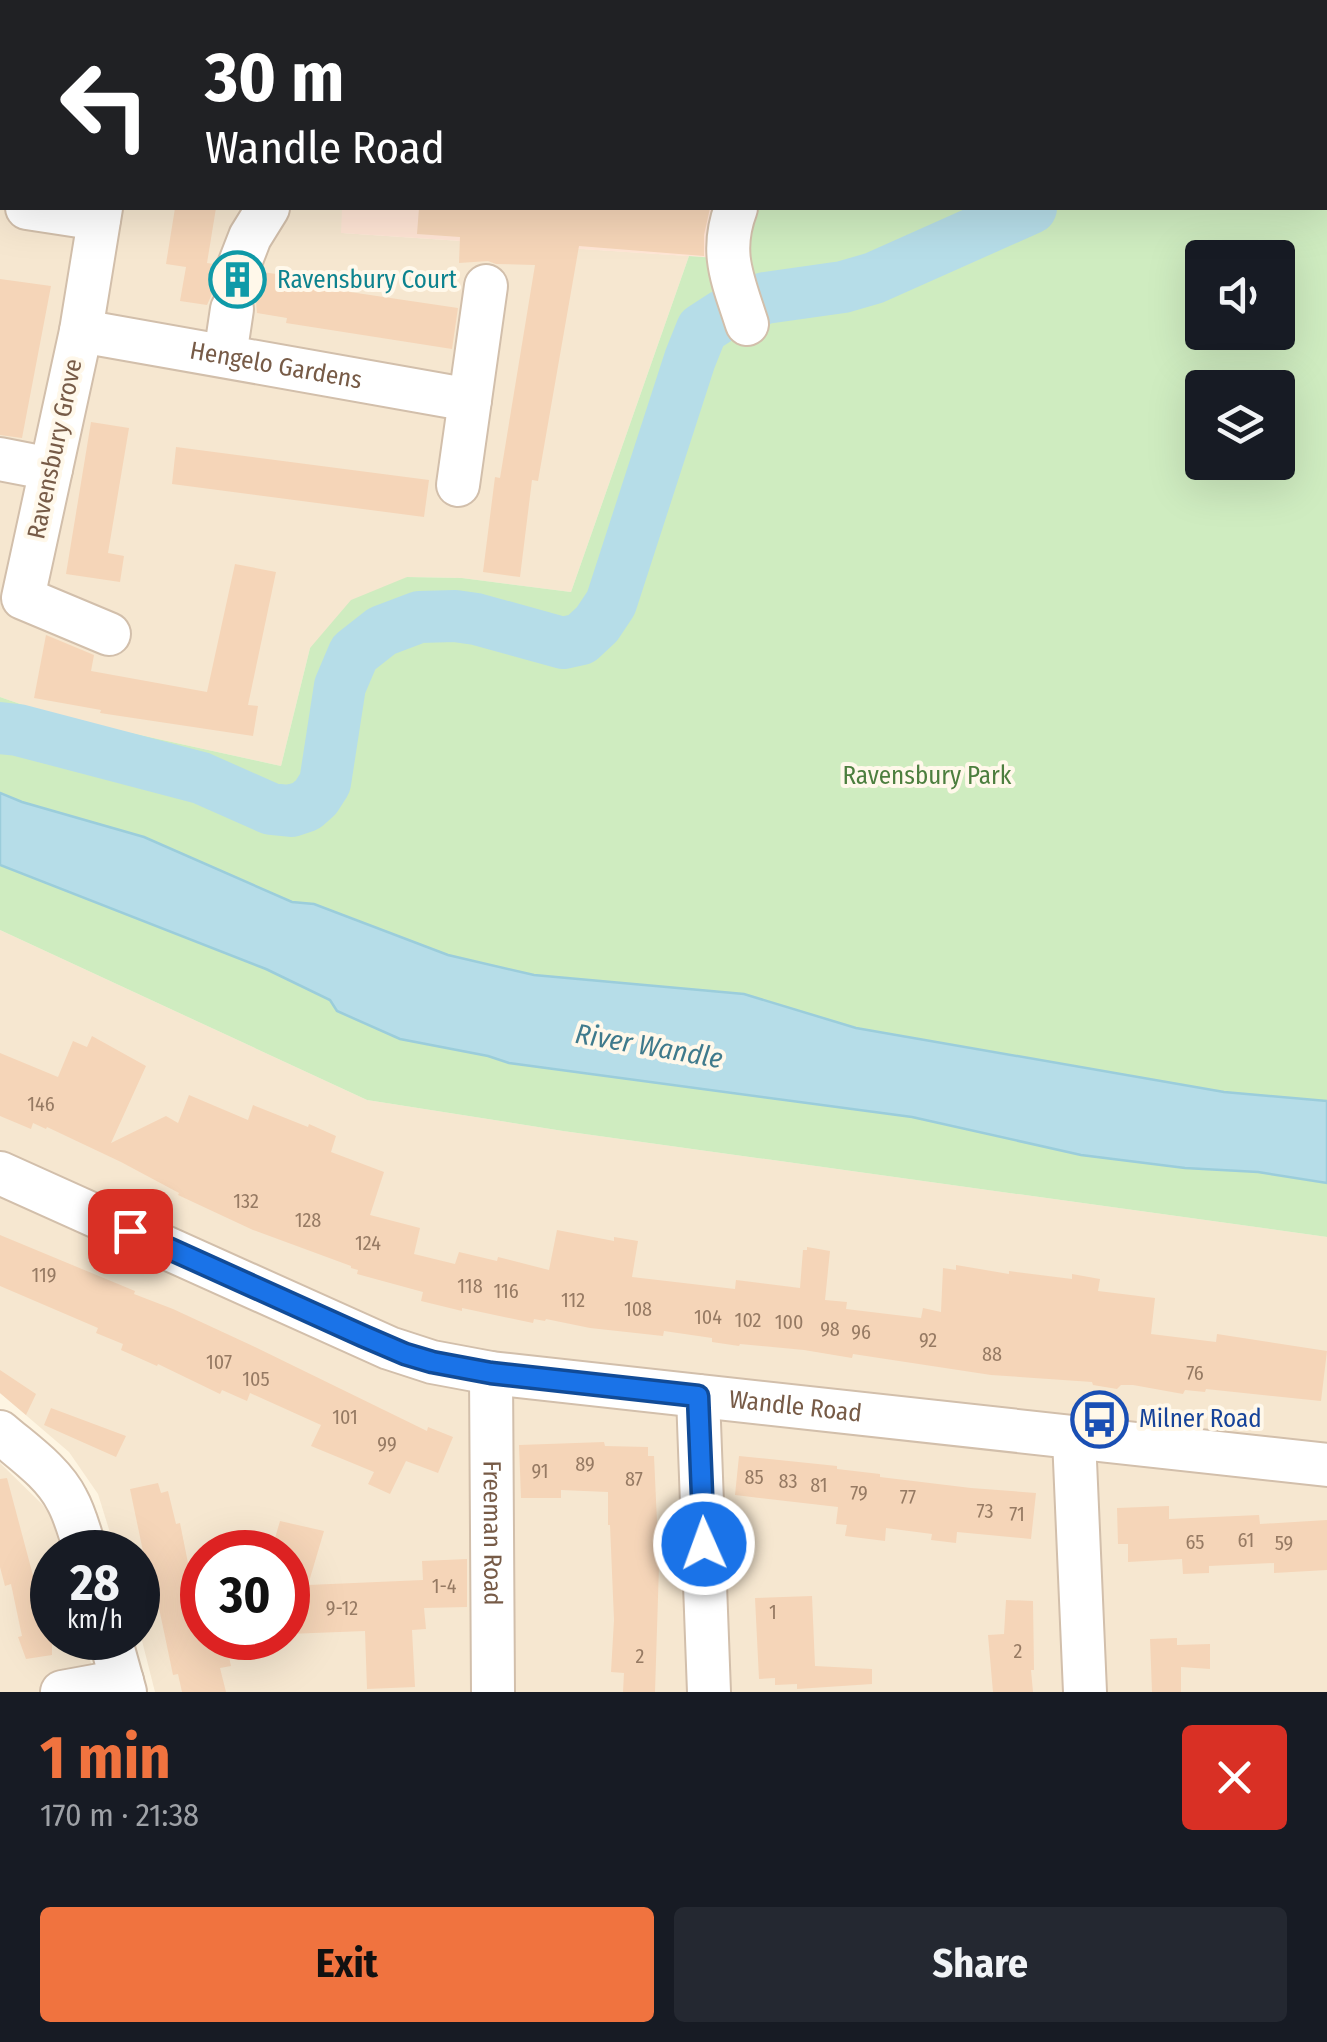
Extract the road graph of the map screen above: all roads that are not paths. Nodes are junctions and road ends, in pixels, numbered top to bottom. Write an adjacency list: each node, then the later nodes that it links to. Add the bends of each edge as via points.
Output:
1 (56, 210): 4 (street)
2 (267, 210): 8 (street, via 250,237 235,288)
3 (735, 210): 6 (street, via 727,258)
4 (100, 213): 7 (street, Ravensbury Grove)
5 (486, 286): 9 (street)
6 (743, 310)
7 (80, 331): 8 (street, Hengelo Gardens); 11 (street, Ravensbury Grove)
8 (225, 356): 9 (street, Hengelo Gardens)
9 (470, 400): 12 (street)
10 (0, 459): 11 (street)
11 (51, 469): 13 (street, Ravensbury Grove, via 23,598)
12 (458, 485)
13 (109, 634)
14 (0, 1173): 15 (street, Wandle Road, via 389,1348)
15 (491, 1373): 16 (street, Wandle Road); 24 (street, Freeman Road)
16 (698, 1396): 18 (street, Wandle Road); 25 (street)
17 (0, 1432): 20 (street, via 65,1495)
18 (1074, 1438): 19 (street, Wandle Road); 26 (street)
19 (1327, 1466)
20 (79, 1530)
21 (116, 1660): 22 (street)
22 (123, 1687): 23 (street)
23 (62, 1692)
24 (494, 1692)
25 (709, 1692)
26 (1085, 1692)

